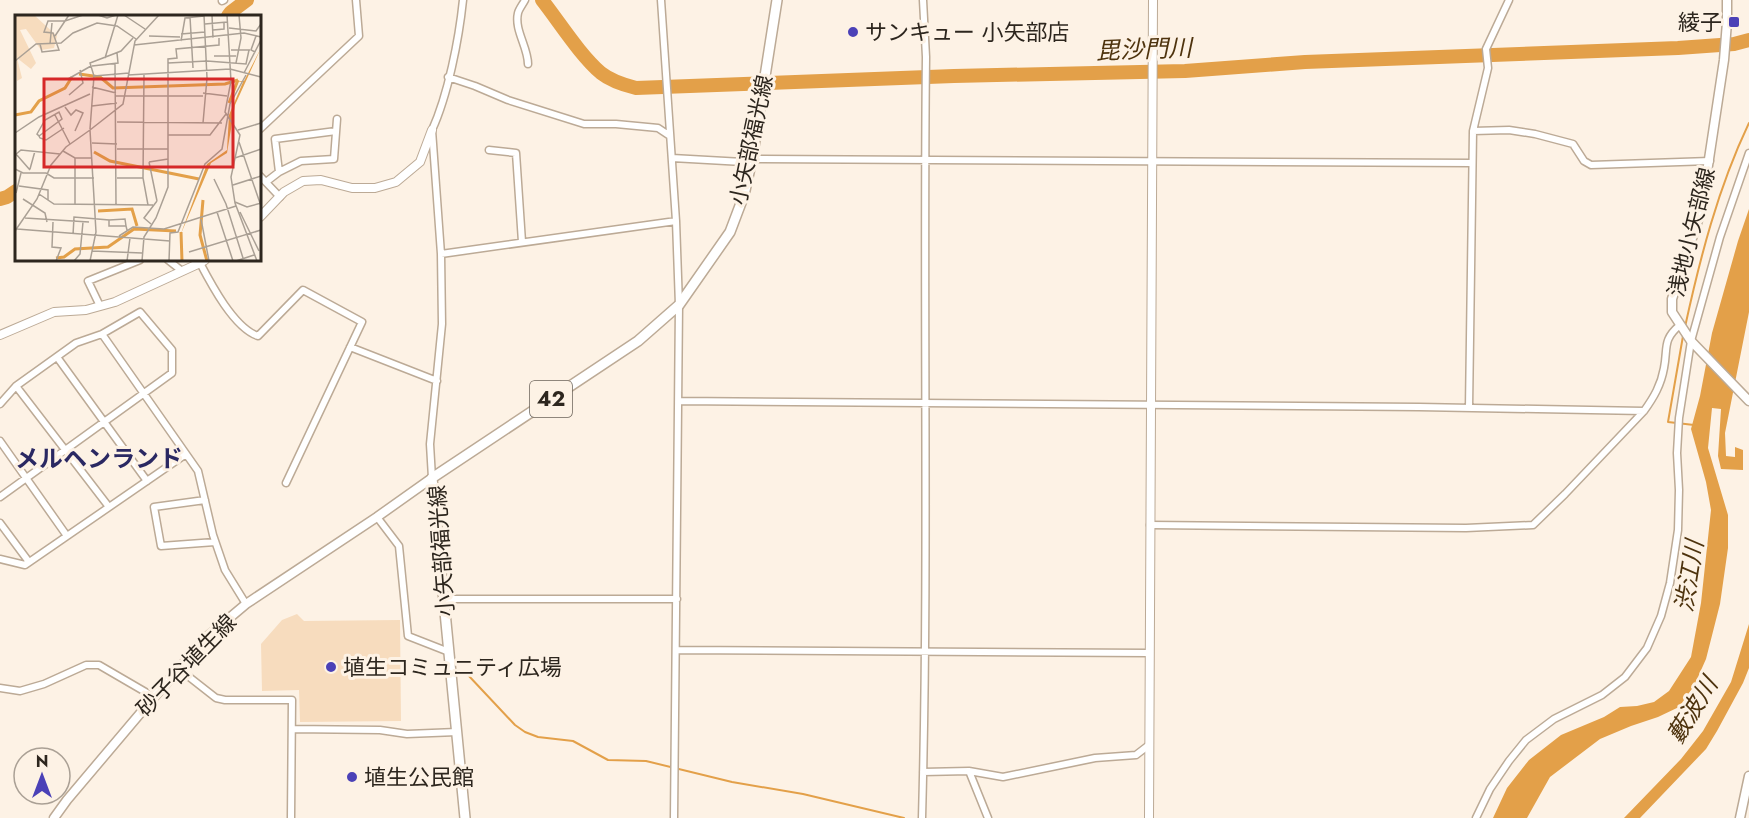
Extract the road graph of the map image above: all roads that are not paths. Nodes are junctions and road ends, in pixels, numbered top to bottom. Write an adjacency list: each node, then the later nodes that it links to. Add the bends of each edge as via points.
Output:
1 (356, 0): 13 (street, via 358,36)
2 (463, 0): 11 (street)
3 (525, 0): 10 (street, via 518,13)
4 (661, 0): 17 (street)
5 (777, 0): 21 (main road, 小矢部福光線 / 42)
6 (923, 0): 22 (street)
7 (1153, 0): 24 (street)
8 (1509, 0): 16 (street, via 1486,49 1488,68)
9 (1728, 0): 23 (main road, 浅地小矢部線)
10 (528, 64)
11 (448, 77): 14 (street); 17 (street, via 584,124 658,128)
12 (338, 119): 15 (street)
13 (261, 128)
14 (432, 130): 29 (street, via 420,162 396,182 375,188 352,188 321,180 303,181); 33 (street)
15 (336, 131): 26 (street, via 334,159 302,162); 26 (street, via 275,139)
16 (1473, 131): 23 (street, via 1509,130 1572,144 1591,165); 25 (street)
17 (670, 136): 20 (street)
18 (489, 150): 32 (street, via 516,153)
19 (1749, 153): 43 (street)
20 (672, 158): 21 (street, via 743,162); 31 (street)
21 (752, 159): 22 (street); 38 (main road, 小矢部福光線 / 42, via 730,232)
22 (925, 159): 24 (street); 51 (street)
23 (1710, 161): 40 (main road, 浅地小矢部線, via 1700,214 1672,299 1672,312)
24 (1153, 162): 25 (street); 53 (street)
25 (1472, 163): 54 (street)
26 (279, 172): 28 (street)
27 (261, 177): 28 (street)
28 (266, 182): 29 (street)
29 (280, 197): 30 (street)
30 (261, 216)
31 (676, 221): 32 (street); 38 (street)
32 (522, 242): 33 (street)
33 (441, 254): 46 (street, via 442,324)
34 (138, 261): 39 (street, via 88,281)
35 (169, 261): 37 (street)
36 (202, 261): 37 (street); 44 (street, via 221,302 250,333 258,336 303,290 362,322)
37 (182, 271): 39 (street)
38 (679, 305): 49 (street); 61 (main road, 小矢部福光線 / 42, via 638,341)
39 (100, 306): 42 (street, via 54,312)
40 (1680, 325): 43 (main road, 浅地小矢部線); 55 (street, via 1667,339 1656,396)
41 (102, 334): 45 (street, via 76,343); 48 (street); 48 (street, via 140,312 172,350 172,373)
42 (0, 335)
43 (1690, 342): 50 (main road, 浅地小矢部線); 97 (street, via 1679,418 1678,530 1670,583 1647,648 1625,677 1602,695 1554,719 1526,740 1490,789)
44 (350, 347): 46 (street); 63 (street)
45 (57, 357): 47 (street); 56 (street)
46 (437, 381): 61 (street, via 430,444)
47 (16, 386): 52 (street); 58 (street)
48 (143, 392): 56 (street); 59 (street)
49 (678, 401): 51 (street); 75 (street)
50 (1749, 401)
51 (924, 403): 53 (street); 79 (street)
52 (0, 404)
53 (1151, 405): 54 (street); 69 (street)
54 (1469, 408): 55 (street)
55 (1644, 411): 69 (street, via 1533,525)
56 (104, 422): 58 (street); 62 (street)
57 (0, 441): 60 (street)
58 (65, 450): 60 (street); 66 (street)
59 (186, 454): 62 (street); 65 (street, via 198,471)
60 (26, 478): 64 (street); 70 (street)
61 (432, 478): 67 (main road, 砂子谷埴生線); 74 (main road, 小矢部福光線)
62 (147, 481): 66 (street)
63 (286, 483)
64 (0, 497)
65 (205, 500): 71 (street); 71 (street, via 154,507 161,546)
66 (109, 507): 70 (street)
67 (377, 517): 76 (main road, 砂子谷埴生線); 78 (street, via 399,546 408,636)
68 (0, 523): 73 (street)
69 (1150, 525): 80 (street)
70 (67, 536): 73 (street)
71 (215, 542): 76 (street, via 225,570)
72 (0, 559): 73 (street, via 25,565)
73 (29, 562)
74 (444, 598): 75 (street); 78 (main road, 小矢部福光線)
75 (677, 599): 77 (street)
76 (246, 604): 81 (main road, 砂子谷埴生線, via 208,636)
77 (676, 650): 79 (street); 93 (street)
78 (449, 652): 85 (main road, 小矢部福光線)
79 (926, 652): 80 (street); 88 (street)
80 (1149, 654): 86 (street)
81 (179, 669): 83 (main road, 砂子谷埴生線); 84 (street, via 216,698 292,700)
82 (0, 688): 83 (street, via 21,691 86,665 99,665)
83 (154, 697): 90 (main road, 砂子谷埴生線)
84 (292, 729): 85 (street); 91 (street)
85 (457, 732): 92 (main road, 小矢部福光線)
86 (1149, 745): 87 (street, via 1136,755 1095,758 1003,777); 96 (street)
87 (969, 771): 88 (street); 95 (street)
88 (923, 772): 94 (street)
89 (1749, 776): 98 (main road)
90 (54, 818)
91 (291, 818)
92 (465, 818)
93 (674, 818)
94 (922, 818)
95 (988, 818)
96 (1149, 818)
97 (1476, 818)
98 (1740, 818)

